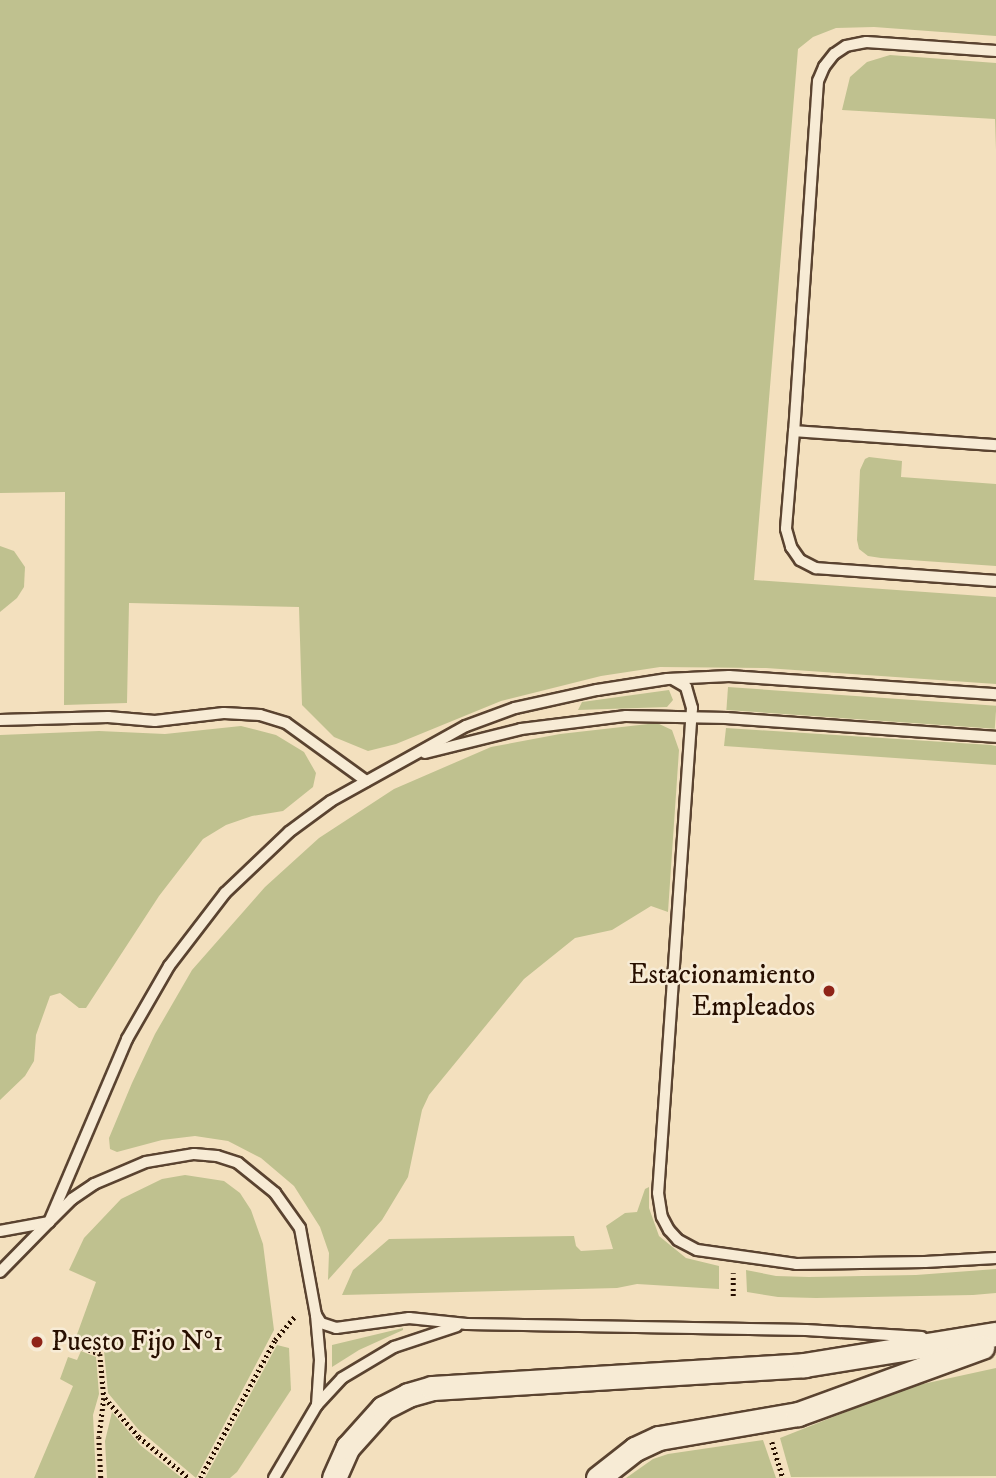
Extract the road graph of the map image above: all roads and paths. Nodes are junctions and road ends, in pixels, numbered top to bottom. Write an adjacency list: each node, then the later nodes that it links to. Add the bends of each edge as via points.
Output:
1 (996, 51): 2 (lane, via 866,42 846,46 824,67 818,81)
2 (794, 431): 3 (lane); 4 (lane, via 786,529 800,560 816,568)
3 (996, 445)
4 (996, 581)
5 (667, 679): 6 (lane, via 729,676); 7 (lane, via 686,687); 10 (lane, via 515,708 466,726)
6 (996, 694)
7 (692, 716): 9 (lane); 10 (lane, via 626,716 521,729); 14 (lane, via 657,1193 662,1217 678,1240 697,1250 796,1264)
8 (0, 720): 11 (lane, via 155,721 224,713 260,715 286,723)
9 (996, 737)
10 (409, 757): 11 (lane)
11 (366, 781): 12 (lane, via 289,832 225,893 169,966 127,1040)
12 (49, 1222): 13 (lane); 16 (lane); 18 (lane, via 94,1184 146,1163 194,1154 238,1163 275,1193 300,1228)
13 (0, 1231)
14 (996, 1258)
15 (733, 1269): 17 (path)
16 (0, 1272)
17 (733, 1296)
18 (316, 1315): 20 (lane, via 321,1323 335,1328 409,1318); 26 (lane)
19 (294, 1317): 30 (path, via 275,1340)
20 (467, 1324): 22 (lane); 26 (lane, via 394,1347 342,1378)
21 (996, 1334): 22 (street)
22 (964, 1339): 32 (street, via 804,1364 432,1388 383,1408 348,1447)
23 (996, 1343): 33 (street, via 798,1414 659,1438 635,1449)
24 (73, 1344): 25 (path, via 100,1354)
25 (104, 1398): 28 (path); 29 (path, via 139,1437)
26 (317, 1405): 31 (lane)
27 (772, 1441): 34 (path)
28 (101, 1478)
29 (189, 1478)
30 (200, 1478)
31 (274, 1478)
32 (334, 1478)
33 (598, 1478)
34 (783, 1478)

